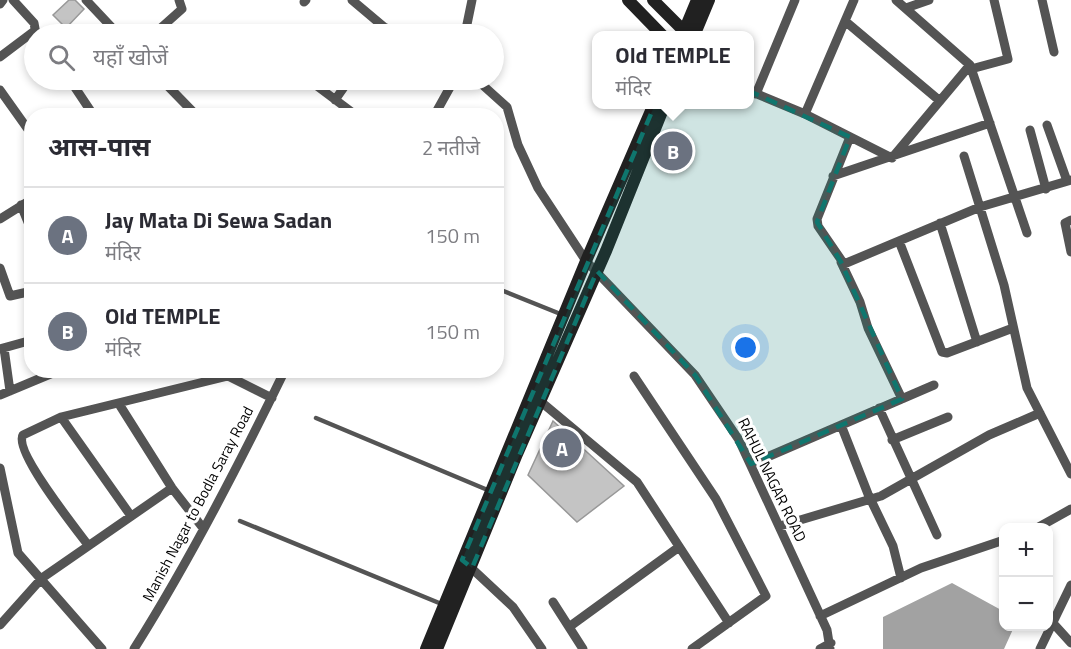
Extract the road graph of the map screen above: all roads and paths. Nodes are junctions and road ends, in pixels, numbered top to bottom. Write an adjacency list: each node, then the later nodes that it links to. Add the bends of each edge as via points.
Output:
1 (3, 0): 17 (street)
2 (13, 0): 20 (street)
3 (179, 0): 22 (street, via 182,9)
4 (352, 0): 23 (street)
5 (628, 0): 25 (main road)
6 (653, 0): 26 (main road)
7 (697, 0): 27 (main road)
8 (709, 0): 28 (main road)
9 (795, 0): 40 (street)
10 (854, 0): 19 (street)
11 (896, 0): 18 (street)
12 (929, 0): 18 (street)
13 (994, 0): 32 (street, via 1008,59)
14 (1041, 0): 30 (street)
15 (470, 1): 24 (street)
16 (92, 2): 21 (street)
17 (0, 4)
18 (906, 8): 32 (street)
19 (845, 21): 43 (street); 50 (street)
20 (34, 24)
21 (108, 24)
22 (165, 24)
23 (375, 24)
24 (467, 24)
25 (658, 31)
26 (683, 31)
27 (687, 31)
28 (688, 31)
29 (24, 40): 31 (street)
30 (1054, 52)
31 (0, 57)
32 (971, 67): 43 (street); 51 (street)
33 (0, 90): 52 (street)
34 (77, 90): 44 (street)
35 (172, 90): 45 (street)
36 (322, 90): 42 (street)
37 (342, 90): 42 (street)
38 (448, 90): 47 (street)
39 (489, 90): 72 (street, RAHUL NAGAR ROAD, via 507,107 518,145 538,188)
40 (754, 90)
41 (754, 92): 50 (street)
42 (335, 100): 46 (street)
43 (940, 101): 57 (street)
44 (89, 108)
45 (189, 108)
46 (346, 108)
47 (438, 108)
48 (652, 109): 72 (main road)
49 (663, 109): 75 (main road)
50 (805, 114): 55 (street)
51 (990, 123): 57 (street); 61 (street)
52 (24, 124)
53 (1047, 125): 59 (street)
54 (1030, 130): 60 (street)
55 (850, 137): 57 (street); 58 (street)
56 (964, 156): 64 (street)
57 (892, 158): 58 (street)
58 (833, 176): 73 (street, via 817,221)
59 (1069, 180): 60 (street)
60 (1046, 189): 61 (street)
61 (1014, 197): 64 (street); 69 (street)
62 (24, 204): 63 (street)
63 (21, 206): 65 (street); 66 (street)
64 (980, 207): 68 (street); 79 (street)
65 (24, 213)
66 (0, 219)
67 (1071, 220): 71 (street, via 1065,223)
68 (940, 223): 70 (street); 81 (street)
69 (1027, 233)
70 (899, 241): 73 (street, via 846,264); 81 (street, via 940,350 947,353)
71 (1071, 252)
72 (586, 261): 75 (street, RAHUL NAGAR ROAD); 78 (main road)
73 (841, 262): 91 (street)
74 (0, 268): 77 (street, via 10,296)
75 (597, 271): 92 (main road); 101 (street, RAHUL NAGAR ROAD, via 695,375)
76 (504, 291): 78 (lane)
77 (24, 293)
78 (563, 315): 106 (main road)
79 (1013, 328): 81 (street); 95 (street, via 1027,388)
80 (24, 342): 82 (street)
81 (977, 342)
82 (2, 349): 89 (street)
83 (634, 376): 126 (street, via 716,499 766,596)
84 (41, 378): 89 (street)
85 (220, 378): 93 (street)
86 (232, 378): 90 (street)
87 (281, 378): 90 (street, Manish Nagar to Bodla Saray Road)
88 (934, 385): 91 (street)
89 (5, 393)
90 (272, 398): 113 (street, Manish Nagar to Bodla Saray Road)
91 (902, 399): 94 (street)
92 (540, 401): 117 (street, via 632,477); 118 (main road)
93 (119, 404): 96 (street); 105 (street)
94 (879, 408): 99 (street); 100 (street)
95 (1040, 413): 103 (street); 104 (street, via 989,435)
96 (60, 417): 109 (street); 116 (street, via 23,435 21,443 31,466)
97 (948, 417): 100 (street)
98 (316, 418): 106 (lane)
99 (841, 425): 101 (street); 107 (street)
100 (892, 440): 104 (street)
101 (751, 464): 112 (street, RAHUL NAGAR ROAD)
102 (0, 468): 119 (street, via 16,547)
103 (1071, 474)
104 (910, 480): 107 (street); 114 (street)
105 (172, 488): 109 (street); 113 (street)
106 (490, 491): 118 (main road)
107 (870, 500): 112 (street); 120 (street, via 893,546)
108 (1071, 509): 111 (street)
109 (131, 516): 116 (street)
110 (240, 521): 123 (lane)
111 (1046, 523)
112 (780, 526): 124 (street, RAHUL NAGAR ROAD)
113 (203, 528): 134 (street, Manish Nagar to Bodla Saray Road)
114 (937, 535)
115 (999, 542): 120 (street)
116 (88, 545): 119 (street)
117 (680, 547): 126 (street); 129 (street)
118 (467, 564): 123 (main road); 136 (main road); 137 (street, via 513,607)
119 (42, 578): 128 (street); 133 (street)
120 (901, 578): 124 (street)
121 (1071, 585): 125 (street)
122 (553, 602): 129 (street)
123 (444, 605): 135 (main road)
124 (820, 616): 132 (street, RAHUL NAGAR ROAD)
125 (1053, 620)
126 (729, 622): 139 (street)
127 (1053, 623): 131 (street)
128 (0, 626)
129 (569, 627): 138 (street)
130 (1048, 631): 141 (street)
131 (1071, 643)
132 (830, 646): 140 (street)
133 (102, 649)
134 (134, 649)
135 (426, 649)
136 (437, 649)
137 (542, 649)
138 (583, 649)
139 (692, 649)
140 (820, 649)
141 (1040, 649)

